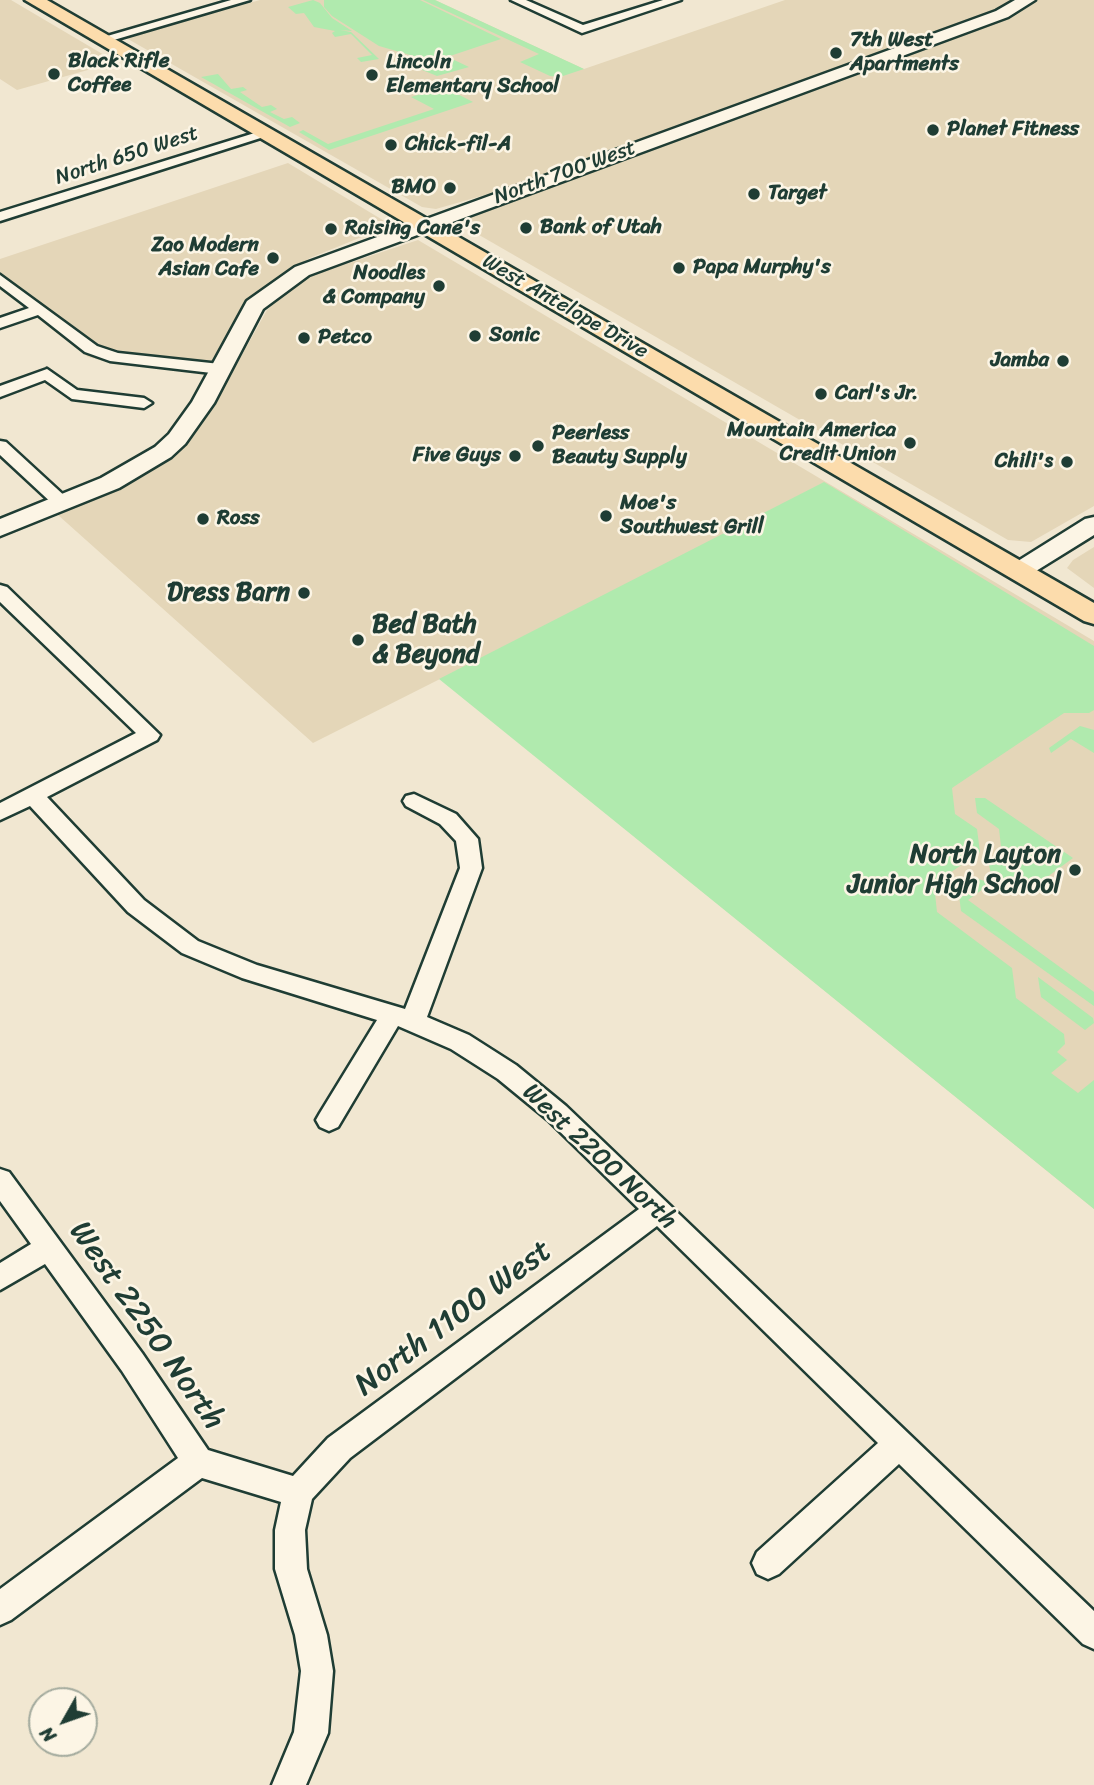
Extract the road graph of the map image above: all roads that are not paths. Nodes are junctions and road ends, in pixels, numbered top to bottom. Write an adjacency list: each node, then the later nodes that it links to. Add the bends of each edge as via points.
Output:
1 (34, 0): 6 (main road, West Antelope Drive)
2 (244, 0): 6 (street)
3 (517, 0): 4 (street, via 582,29)
4 (675, 0)
5 (1027, 0): 9 (street, North 700 West, via 989,18)
6 (103, 40): 7 (main road, West Antelope Drive)
7 (266, 134): 8 (street, North 650 West); 9 (main road, West Antelope Drive)
8 (0, 217)
9 (424, 225): 13 (street, North 700 West, via 289,278 254,305); 20 (main road, West Antelope Drive)
10 (0, 279): 11 (street)
11 (39, 310): 12 (street); 13 (street, via 91,349 116,358)
12 (0, 323)
13 (220, 369): 17 (street, North 700 West, via 177,439 140,468)
14 (0, 392): 15 (street, via 47,374 72,394)
15 (144, 403)
16 (0, 446): 17 (street)
17 (62, 503): 19 (street, North 700 West)
18 (1094, 524): 20 (street)
19 (0, 528)
20 (1019, 571): 22 (main road, West Antelope Drive)
21 (0, 590): 23 (street, via 149,735)
22 (1094, 615)
23 (33, 796): 25 (street); 26 (street, West 2200 North, via 136,906 190,947 250,972)
24 (414, 801): 26 (street, via 448,819 467,839 471,868)
25 (0, 812)
26 (403, 1018): 27 (street); 29 (street, West 2200 North, via 460,1042 507,1072)
27 (330, 1121)
28 (0, 1180): 30 (street, West 2250 North)
29 (658, 1210): 32 (street, West 2200 North); 34 (street, North 1100 West, via 340,1448)
30 (48, 1248): 31 (street); 33 (street, West 2250 North)
31 (0, 1278)
32 (900, 1443): 35 (street); 37 (street, West 2200 North)
33 (198, 1462): 34 (street, West 2250 North); 36 (street)
34 (298, 1492): 38 (street, via 290,1530 291,1569 311,1635 316,1705 311,1733)
35 (768, 1563)
36 (0, 1609)
37 (1094, 1633)
38 (289, 1785)

